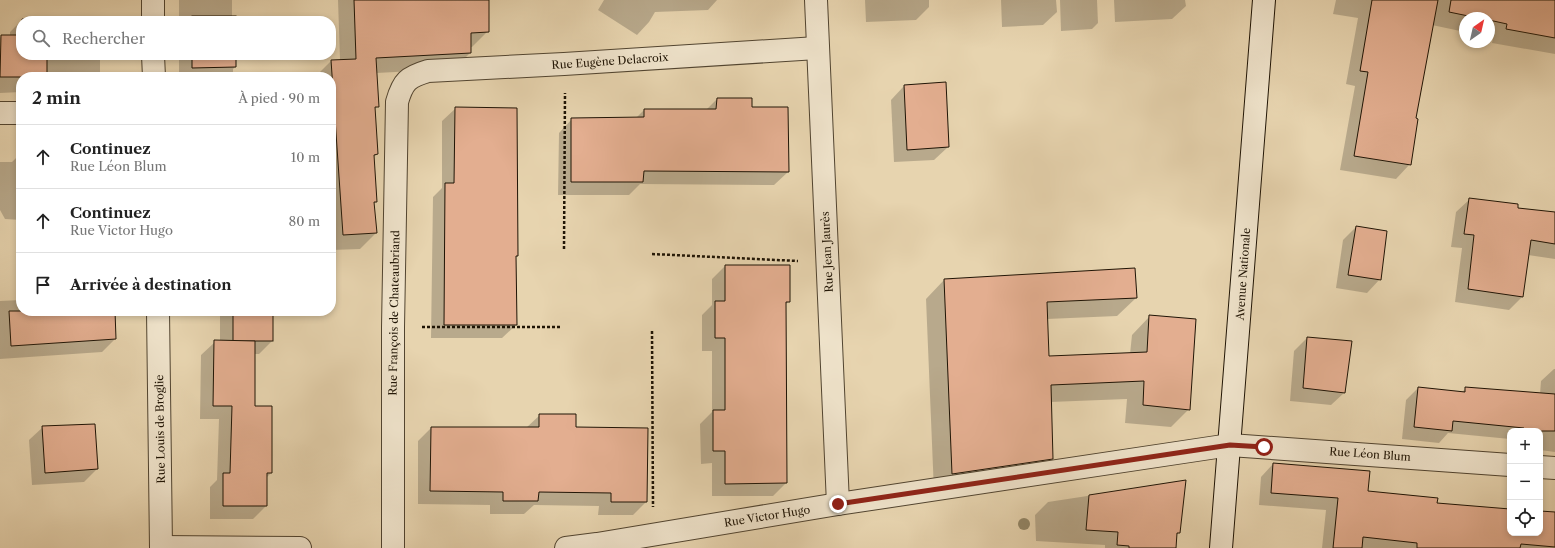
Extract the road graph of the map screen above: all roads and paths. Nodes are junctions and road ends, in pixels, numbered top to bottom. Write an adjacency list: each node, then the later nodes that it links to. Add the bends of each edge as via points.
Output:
1 (153, 0): 4 (street)
2 (816, 0): 5 (street, Rue Jean Jaurès)
3 (1264, 0): 19 (street, Avenue Nationale)
4 (153, 16)
5 (817, 48): 7 (street, Rue Eugène Delacroix); 14 (street, Rue Jean Jaurès)
6 (154, 60): 8 (street)
7 (564, 64): 9 (street, Rue Eugène Delacroix, via 428,71); 12 (path)
8 (154, 72)
9 (406, 81): 17 (street, Rue François de Chateaubriand, via 400,89 397,102)
10 (0, 113): 11 (street)
11 (16, 113)
12 (564, 249)
13 (652, 254): 14 (path, via 795,261)
14 (827, 259): 23 (street, Rue Jean Jaurès)
15 (158, 316): 25 (street, Rue Louis de Broglie)
16 (562, 326): 17 (path)
17 (393, 327): 27 (street, Rue François de Chateaubriand)
18 (652, 331): 24 (path)
19 (1230, 445): 20 (street, Rue Léon Blum); 23 (street, Rue Victor Hugo); 29 (street, Avenue Nationale)
20 (1507, 465)
21 (1543, 467): 22 (street)
22 (1555, 468)
23 (838, 504): 24 (street, Rue Victor Hugo)
24 (653, 534): 28 (street, Rue Victor Hugo)
25 (161, 547): 26 (street)
26 (300, 548)
27 (393, 548)
28 (566, 548)
29 (1221, 548)

